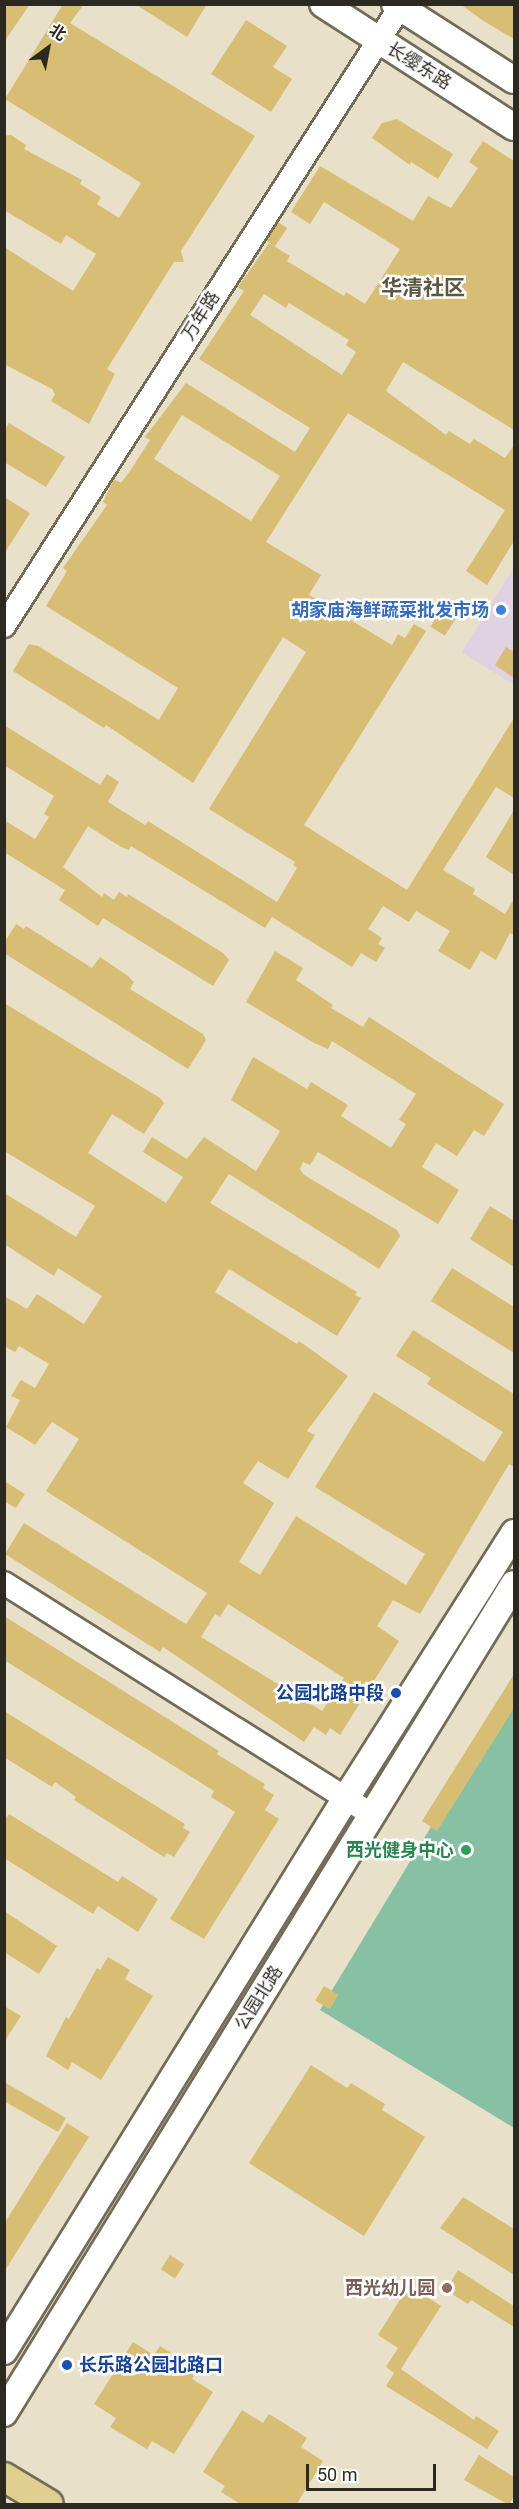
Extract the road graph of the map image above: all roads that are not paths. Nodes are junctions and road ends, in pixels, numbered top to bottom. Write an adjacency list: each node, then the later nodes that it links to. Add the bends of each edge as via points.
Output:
1 (323, 4): 3 (main road, 长缨东路)
2 (399, 5): 3 (street, 万年路); 4 (main road)
3 (377, 40): 5 (main road, 长缨东路); 6 (street, 万年路)
4 (514, 81)
5 (514, 127)
6 (4, 626)
7 (514, 1533): 10 (main road, 公园北路)
8 (4, 1583): 10 (street)
9 (514, 1584): 11 (main road, 公园北路)
10 (346, 1798): 11 (street); 12 (main road, 公园北路)
11 (372, 1815): 13 (main road, 公园北路)
12 (4, 2351)
13 (4, 2413)
14 (4, 2477): 15 (main road)
15 (49, 2505)

